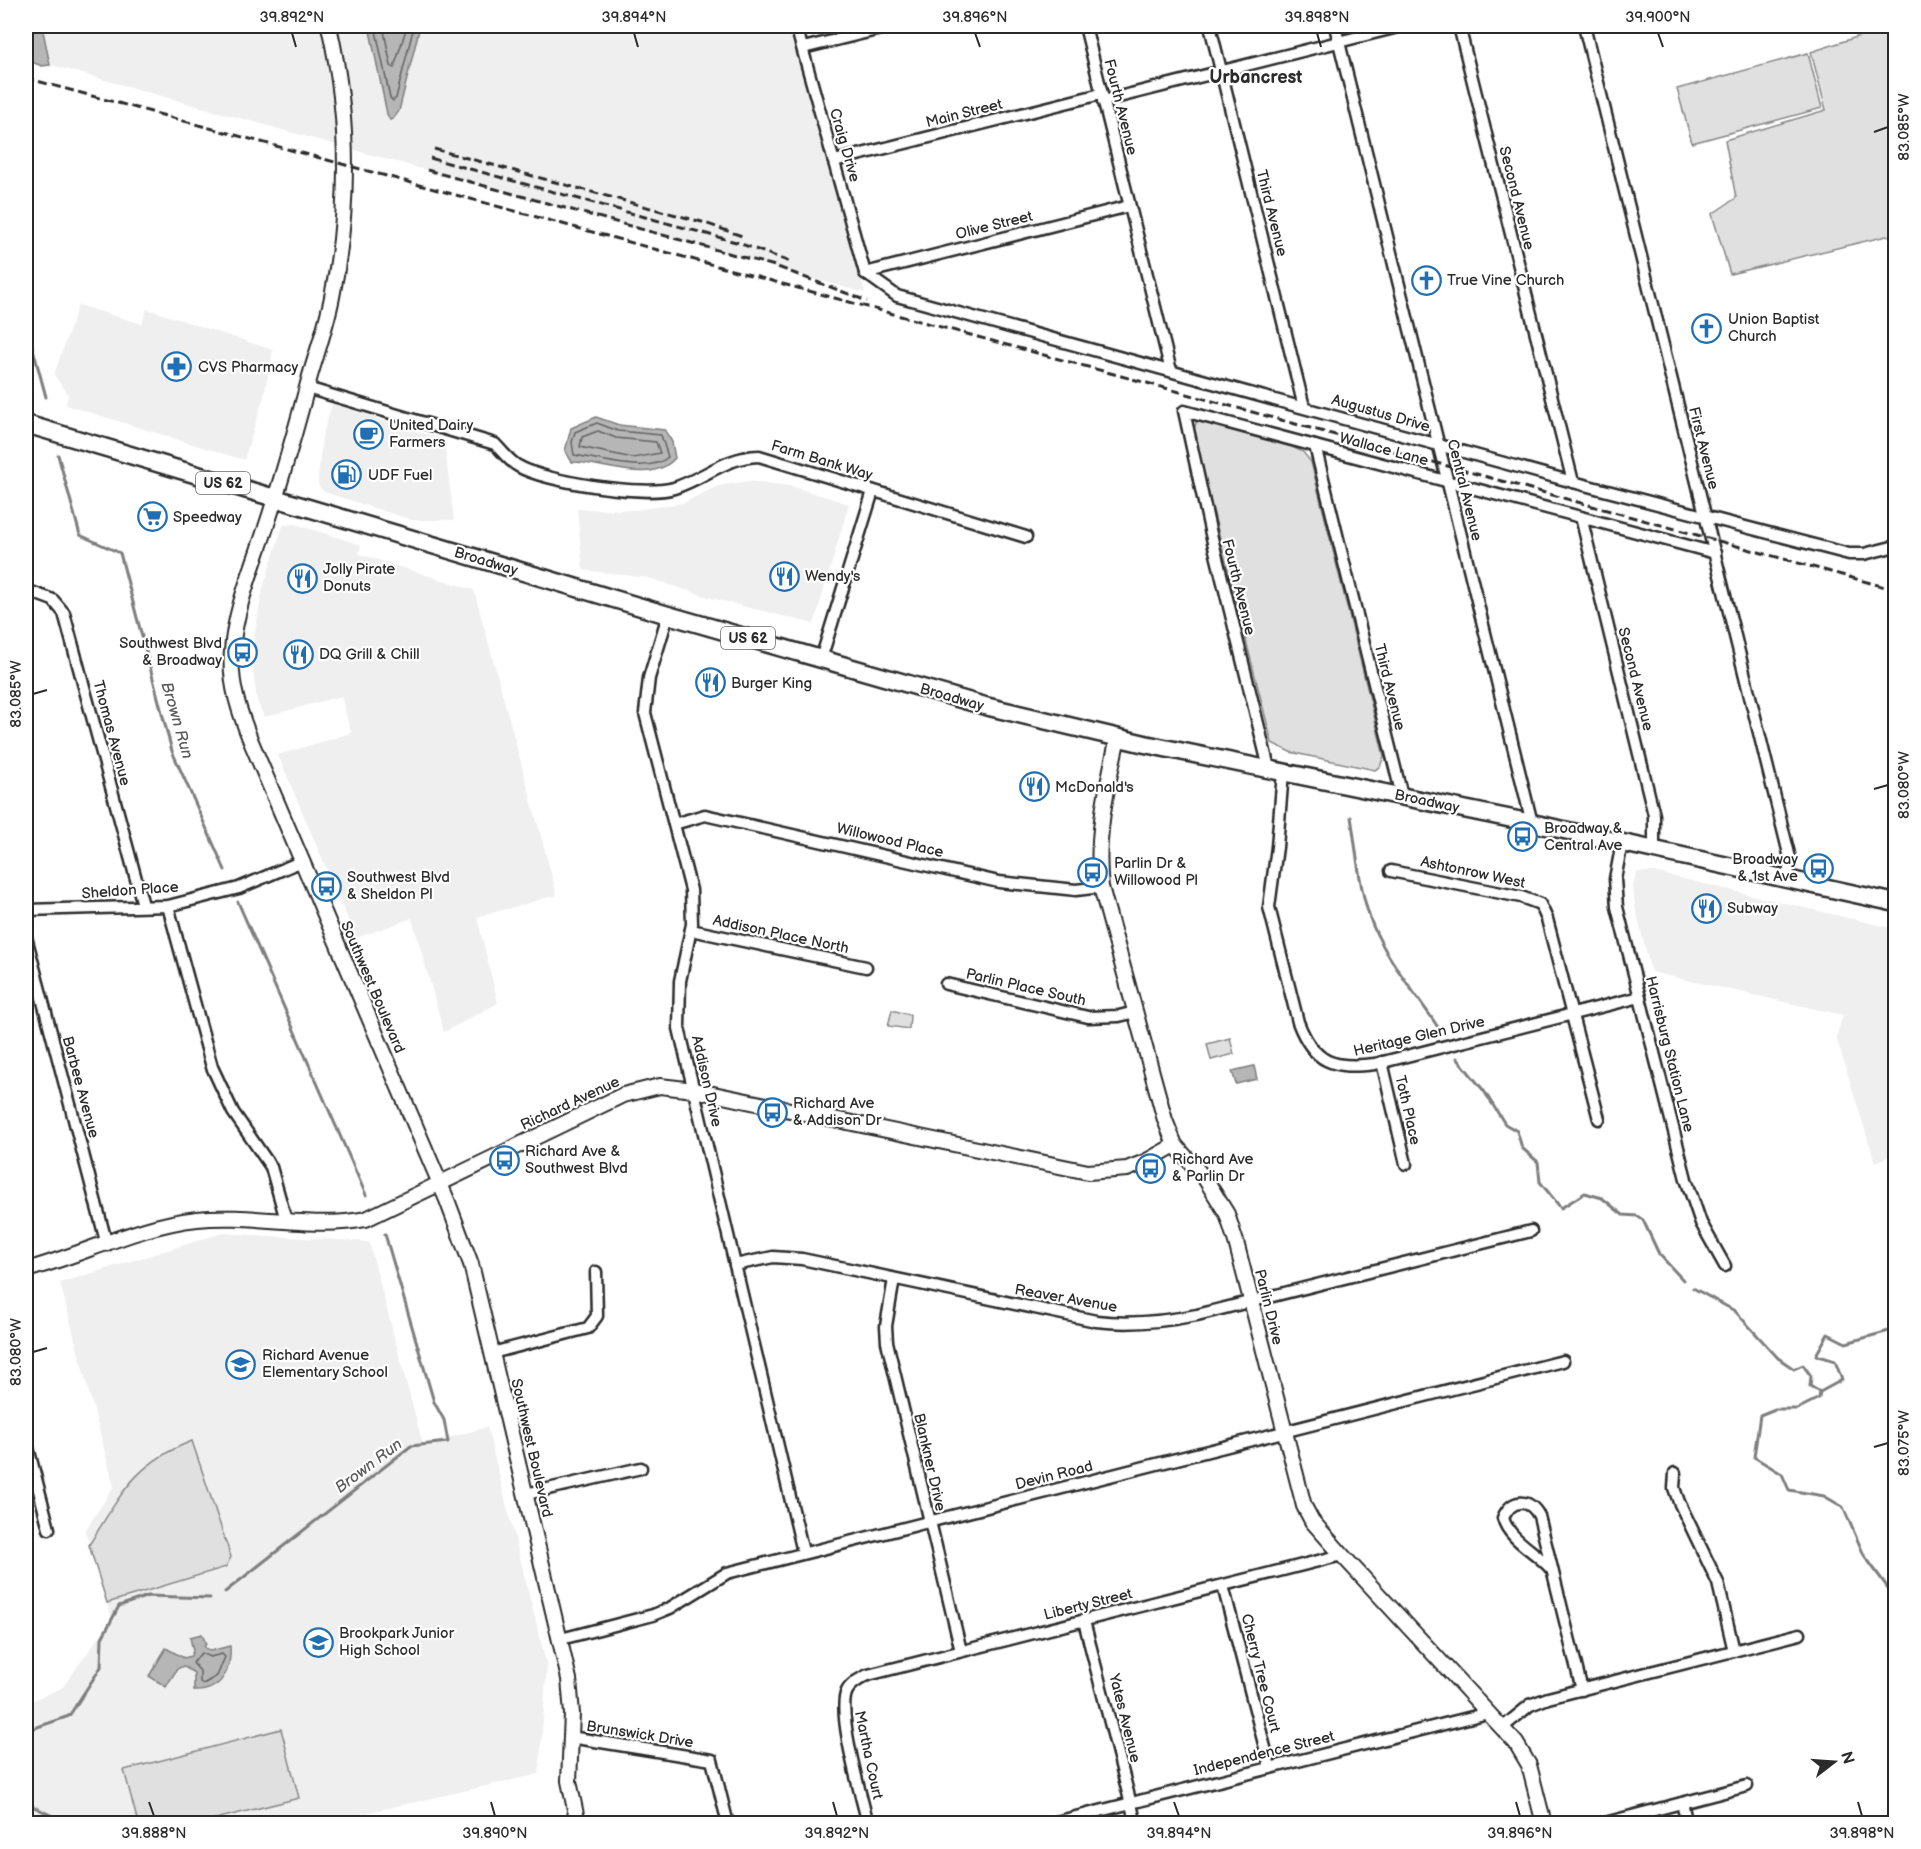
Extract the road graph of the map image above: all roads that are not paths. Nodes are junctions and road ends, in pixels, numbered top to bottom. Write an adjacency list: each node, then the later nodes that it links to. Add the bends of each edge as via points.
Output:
1 (329, 26): 18 (street, Southwest Boulevard, via 344,129 344,205 332,298)
2 (796, 26): 11 (street, Craig Drive)
3 (893, 26): 11 (street)
4 (1085, 26): 13 (street, Fourth Avenue)
5 (1210, 26): 12 (street, Third Avenue)
6 (1335, 26): 10 (street, Central Avenue)
7 (1402, 26): 10 (street, Main Street)
8 (1459, 26): 25 (street, Second Avenue)
9 (1584, 26): 28 (street, First Avenue)
10 (1338, 42): 12 (street, Main Street); 23 (street, Central Avenue)
11 (803, 48): 14 (street, Craig Drive)
12 (1221, 71): 13 (street, Main Street); 19 (street, Third Avenue)
13 (1102, 97): 14 (street, Main Street); 15 (street, Fourth Avenue)
14 (834, 161): 16 (street, Craig Drive)
15 (1129, 206): 16 (street, Olive Street); 17 (street, Fourth Avenue)
16 (865, 273): 17 (street, Augustus Drive, via 897,296)
17 (1171, 370): 19 (street, Augustus Drive)
18 (307, 388): 26 (street, Farm Bank Way, via 495,444 517,466 579,483 664,490 736,458 759,456); 27 (street, Southwest Boulevard)
19 (1304, 407): 23 (street, Augustus Drive)
20 (1185, 411): 22 (street, Wallace Lane); 37 (street, Fourth Avenue, via 1210,530)
21 (26, 424): 27 (main road, Broadway / US 62)
22 (1315, 446): 24 (street, Wallace Lane); 38 (street, Third Avenue)
23 (1439, 446): 24 (street, Central Avenue); 25 (street, Augustus Drive)
24 (1448, 481): 29 (street, Wallace Lane); 39 (street, Central Avenue)
25 (1573, 482): 28 (street, Augustus Drive)
26 (873, 491): 30 (street, Farm Bank Way); 35 (street)
27 (276, 498): 34 (main road, Broadway / US 62); 43 (street, Southwest Boulevard, via 238,615 232,670 240,712)
28 (1705, 515): 31 (street, Augustus Drive, via 1849,554); 32 (street, First Avenue)
29 (1581, 517): 32 (street, Wallace Lane); 42 (street, Second Avenue, via 1654,815)
30 (1026, 537)
31 (1896, 546)
32 (1715, 553): 45 (street, First Avenue, via 1790,858)
33 (26, 590): 48 (street, Thomas Avenue, via 53,600 64,613)
34 (668, 615): 35 (main road, Broadway / US 62); 40 (street, Addison Drive, via 649,678 645,713)
35 (821, 659): 36 (main road, Broadway / US 62, via 985,706)
36 (1118, 737): 37 (main road, Broadway / US 62); 46 (street, Parlin Drive, via 1101,823)
37 (1276, 770): 38 (main road, Broadway / US 62); 58 (street, Heritage Glen Drive, via 1277,847 1269,907 1304,1040 1335,1065)
38 (1402, 796): 39 (main road, Broadway / US 62)
39 (1532, 823): 41 (main road, Broadway / US 62)
40 (674, 825): 46 (street, Willowood Place, via 705,815 999,882 1076,891); 51 (street, Addison Drive, via 691,890)
41 (1622, 843): 42 (main road, Broadway / US 62); 55 (street, Harrisburg Station Lane, via 1615,892)
42 (1654, 850): 45 (main road, Broadway / US 62)
43 (302, 861): 49 (street, Sheldon Place, via 240,888); 63 (street, Southwest Boulevard)
44 (1391, 871): 57 (street, Ashtonrow West, via 1540,904)
45 (1788, 879): 47 (main road, Broadway / US 62)
46 (1101, 887): 56 (street, Parlin Drive)
47 (1896, 903)
48 (143, 905): 49 (street, Sheldon Place); 50 (street, Sheldon Place)
49 (168, 906): 64 (street, via 212,1067 233,1112 272,1167)
50 (26, 910)
51 (691, 930): 53 (street, Addison Place North); 59 (street, Addison Drive, via 678,1003 679,1028)
52 (26, 937): 66 (street, Barbee Avenue)
53 (866, 967)
54 (946, 984): 56 (street, Parlin Place South, via 1088,1017)
55 (1640, 997): 57 (street, Heritage Glen Drive); 68 (street, Harrisburg Station Lane, via 1692,1197 1701,1223)
56 (1135, 1012): 61 (street, Parlin Drive, via 1156,1092)
57 (1572, 1014): 58 (street, Heritage Glen Drive); 60 (street)
58 (1382, 1062): 62 (street, Toth Place)
59 (694, 1090): 61 (street, Richard Avenue, via 1088,1172 1127,1169); 63 (street, Richard Avenue, via 660,1086 634,1091); 67 (street, Addison Drive)
60 (1599, 1119)
61 (1175, 1144): 72 (street, Parlin Drive, via 1206,1180 1227,1214)
62 (1406, 1164)
63 (440, 1184): 64 (street, Richard Avenue, via 366,1219); 73 (street, Southwest Boulevard, via 471,1264)
64 (286, 1220): 66 (street, Richard Avenue, via 195,1219)
65 (1531, 1231): 72 (street, Reaver Avenue)
66 (107, 1245): 69 (street, Richard Avenue)
67 (735, 1265): 71 (street, Reaver Avenue, via 786,1257); 82 (street, Addison Drive)
68 (1725, 1266)
69 (26, 1270)
70 (596, 1272): 73 (street, via 597,1316 588,1328)
71 (894, 1279): 72 (street, Reaver Avenue, via 1096,1321 1130,1324 1163,1322); 80 (street, Blankner Drive, via 887,1342)
72 (1250, 1302): 75 (street, Parlin Drive)
73 (492, 1353): 79 (street, Southwest Boulevard)
74 (1563, 1361): 75 (street, Devin Road)
75 (1283, 1432): 80 (street, Devin Road); 83 (street, Parlin Drive, via 1304,1506)
76 (26, 1440): 81 (street)
77 (641, 1468): 79 (street)
78 (1675, 1473): 89 (street, via 1678,1502 1718,1583)
79 (526, 1494): 88 (street, Southwest Boulevard)
80 (928, 1521): 82 (street, Devin Road); 90 (street, Blankner Drive)
81 (49, 1529)
82 (803, 1552): 88 (street, Devin Road, via 716,1577 653,1616)
83 (1342, 1555): 85 (street, Liberty Street); 93 (street, Parlin Drive)
84 (1551, 1569): 84 (street, via 1539,1516 1521,1501 1512,1504 1503,1518 1506,1528); 91 (street)
85 (1223, 1586): 86 (street, Liberty Street); 96 (street, Cherry Tree Court)
86 (1084, 1621): 90 (street, Liberty Street); 98 (street, Yates Avenue)
87 (1800, 1634): 89 (street)
88 (561, 1639): 95 (street, Southwest Boulevard, via 571,1696)
89 (1734, 1651): 91 (street)
90 (961, 1652): 92 (street, Liberty Street, via 868,1675)
91 (1582, 1690): 94 (street, via 1530,1705)
92 (847, 1692): 102 (street, Martha Court, via 844,1720)
93 (1488, 1713): 94 (street, Parlin Drive); 96 (street, Independence Street)
94 (1502, 1728): 105 (street, Parlin Drive, via 1529,1765)
95 (570, 1737): 100 (street, Southwest Boulevard, via 569,1781); 101 (street, Brunswick Drive, via 712,1760)
96 (1270, 1767): 98 (street, Independence Street)
97 (1747, 1786): 99 (street)
98 (1131, 1803): 103 (street, Independence Street); 104 (street, Yates Avenue)
99 (1682, 1803): 106 (street); 107 (street)
100 (578, 1824)
101 (728, 1824)
102 (868, 1824)
103 (1048, 1824)
104 (1136, 1824)
105 (1544, 1824)
106 (1601, 1824)
107 (1687, 1824)

